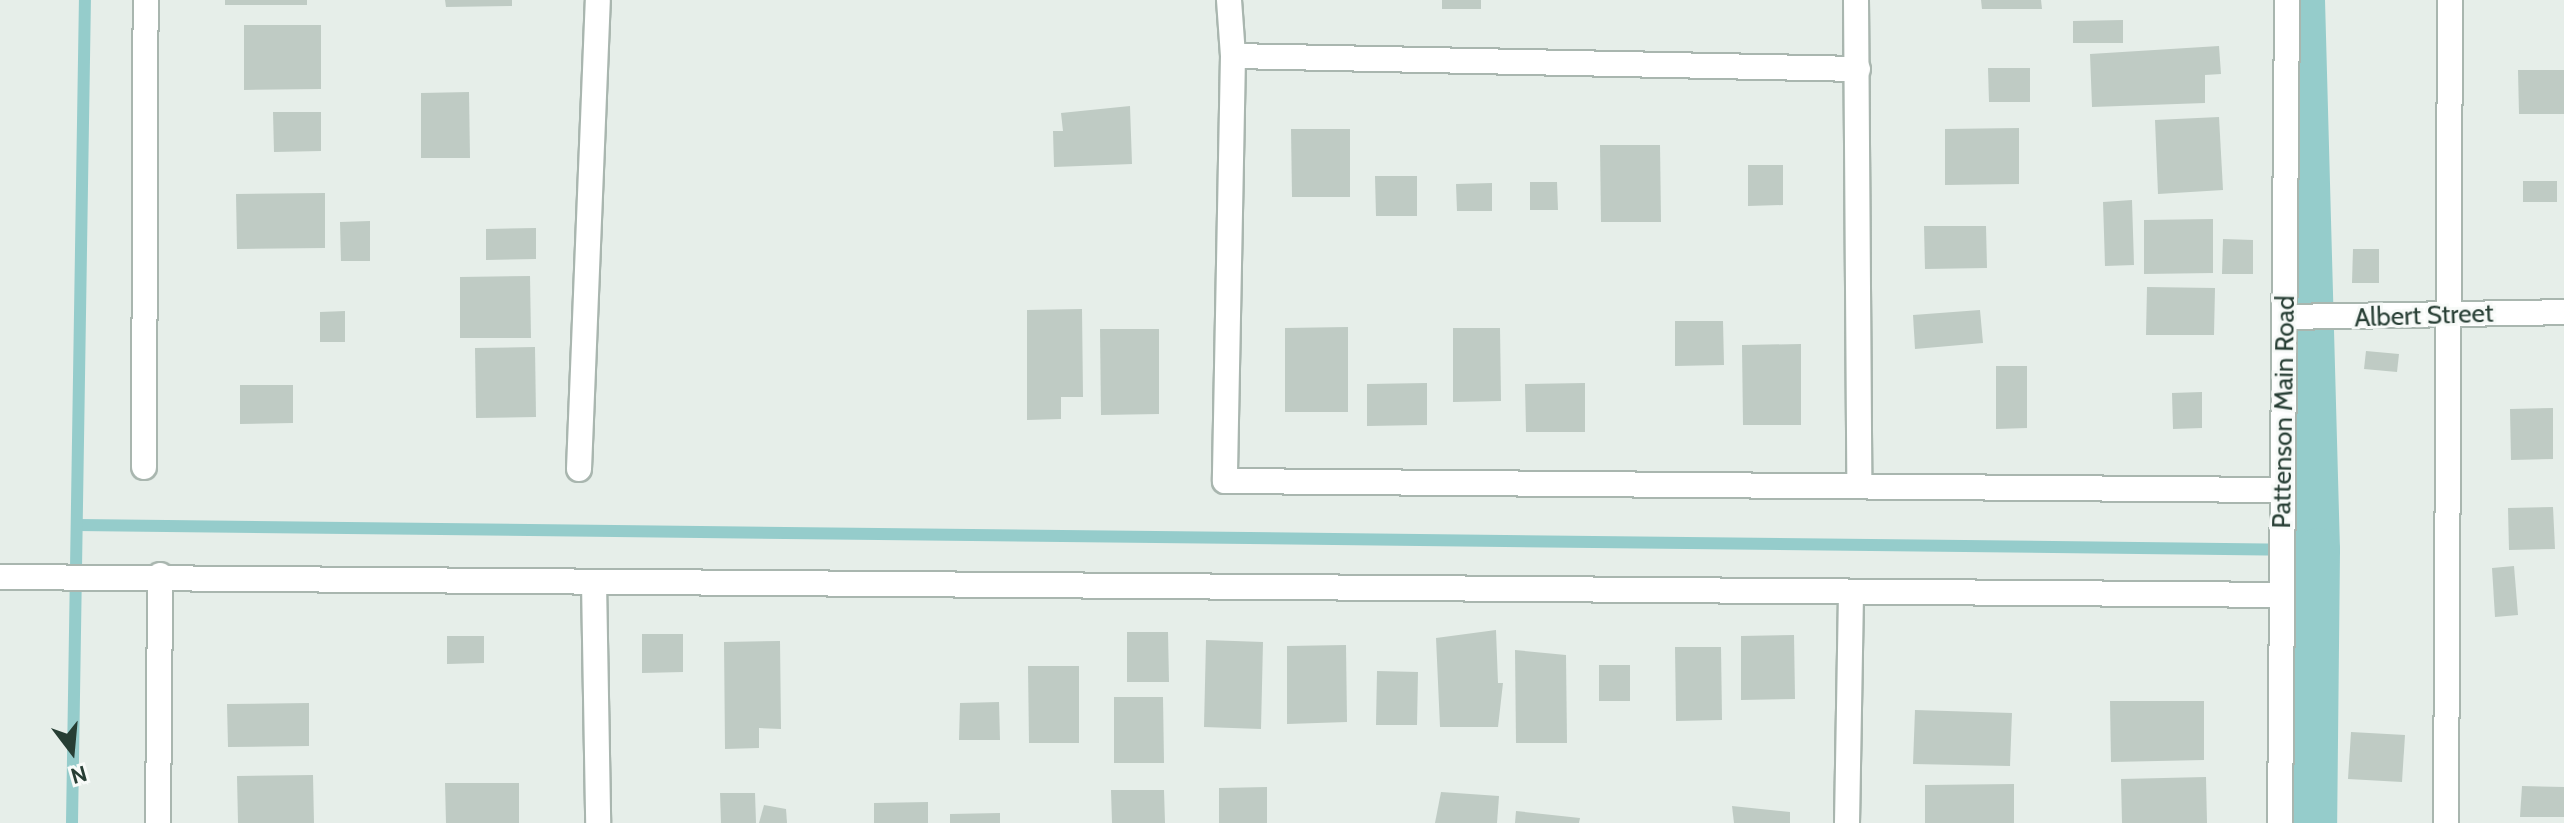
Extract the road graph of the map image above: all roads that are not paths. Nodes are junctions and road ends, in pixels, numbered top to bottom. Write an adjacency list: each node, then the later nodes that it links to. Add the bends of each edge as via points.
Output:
1 (146, 0): 12 (street)
2 (598, 0): 13 (street)
3 (1229, 0): 7 (street)
4 (1856, 0): 8 (street)
5 (2287, 0): 11 (street, Pattenson Main Road)
6 (2450, 0): 10 (street)
7 (1233, 56): 8 (street); 14 (street, via 1225,481)
8 (1858, 69): 14 (street)
9 (2564, 312): 10 (street, Albert Street)
10 (2446, 316): 11 (street, Albert Street); 25 (street)
11 (2294, 317): 15 (street, Pattenson Main Road)
12 (144, 467)
13 (579, 469)
14 (1859, 484): 15 (street)
15 (2283, 490): 20 (street, Pattenson Main Road)
16 (151, 575): 17 (street); 18 (street); 21 (street)
17 (0, 577)
18 (594, 582): 19 (street); 22 (street)
19 (1851, 594): 20 (street); 23 (street)
20 (2282, 595): 24 (street, Pattenson Main Road)
21 (158, 823)
22 (598, 823)
23 (1847, 823)
24 (2280, 823)
25 (2446, 823)

